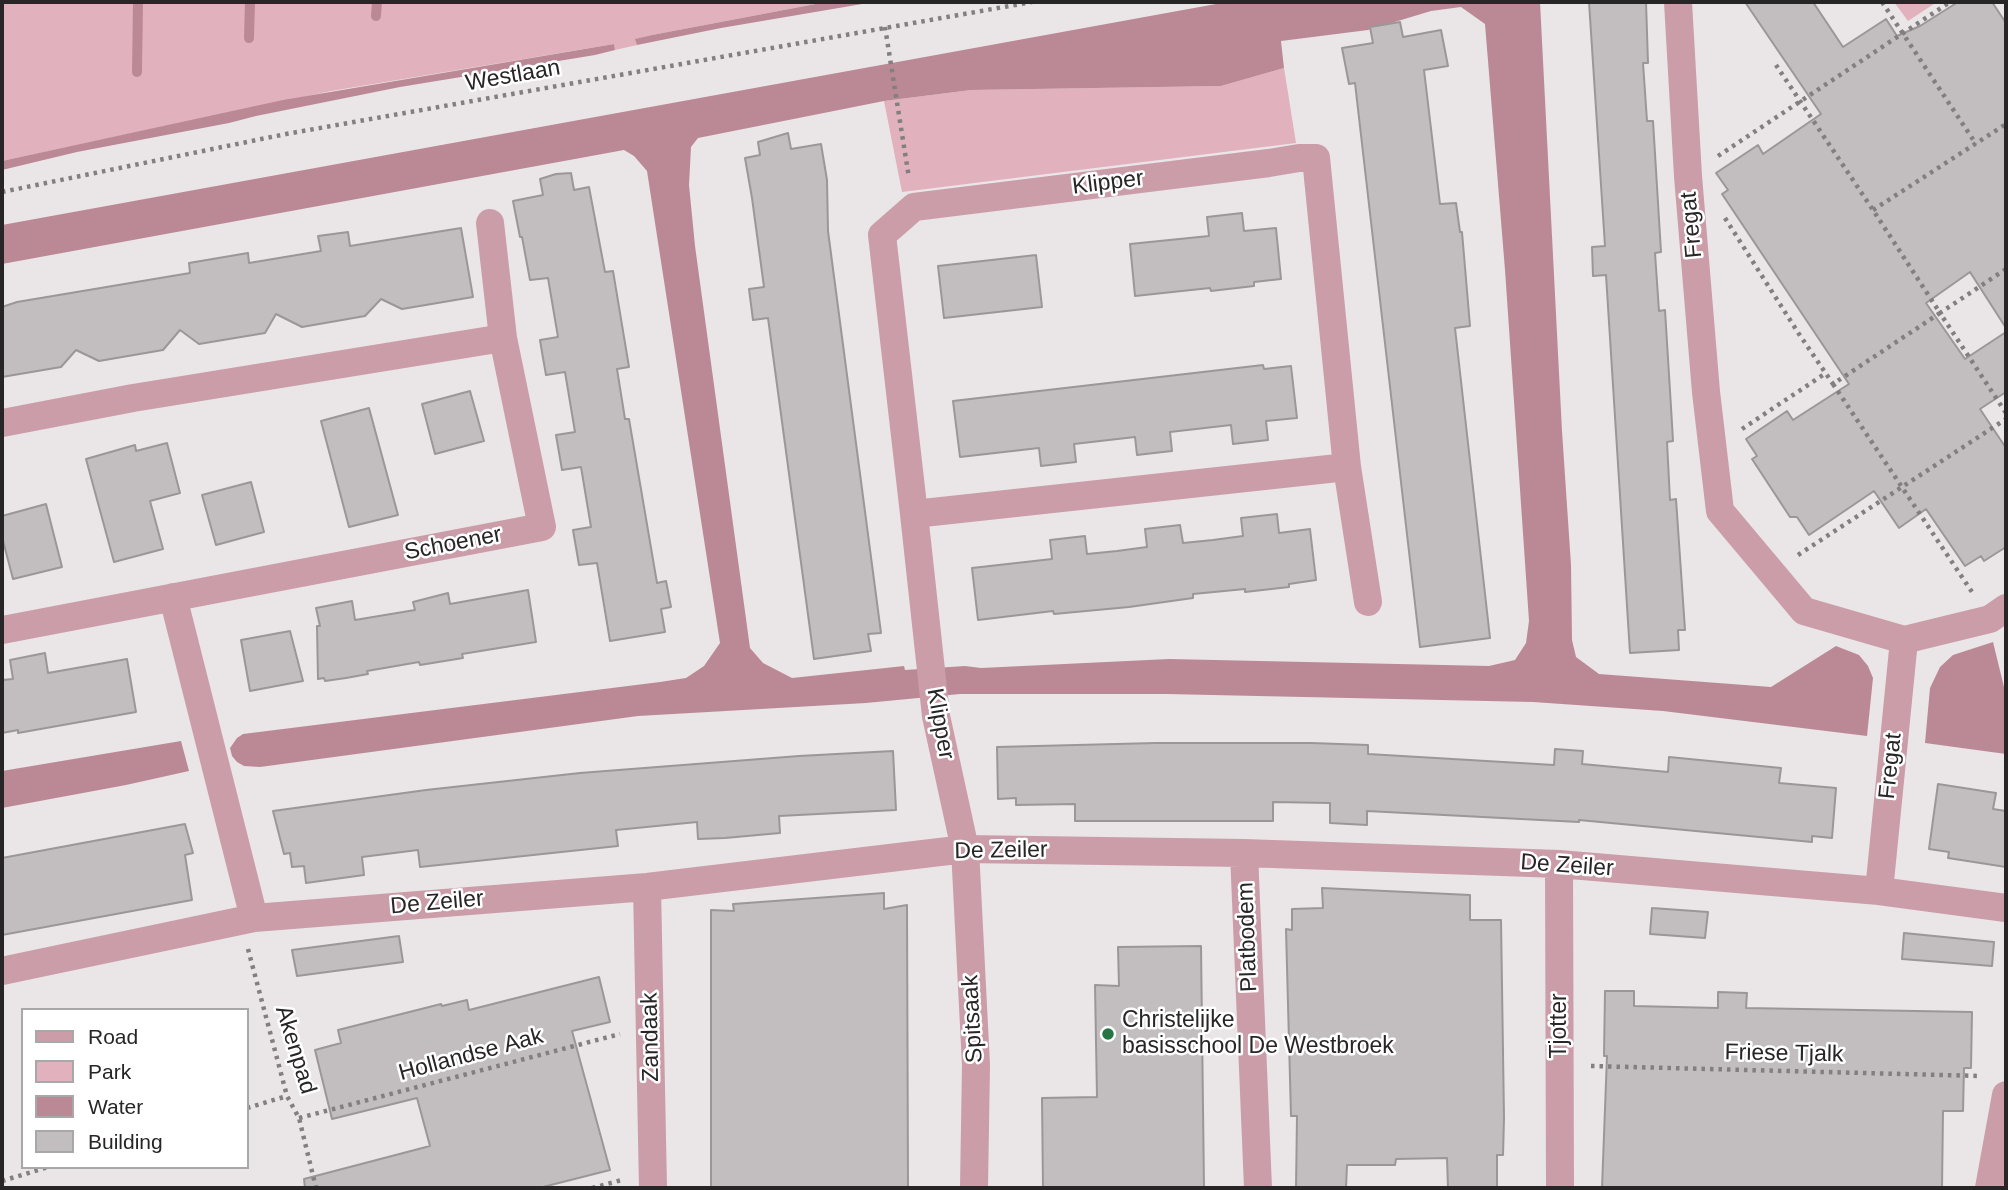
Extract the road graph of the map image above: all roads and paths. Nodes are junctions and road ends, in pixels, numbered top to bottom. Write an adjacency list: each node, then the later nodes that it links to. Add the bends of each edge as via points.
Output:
1 (1032, 2): 5 (path, Westlaan)
2 (1678, 2): 25 (street, Fregat)
3 (1882, 2): 6 (path)
4 (1951, 2): 6 (path, Fregat)
5 (885, 27): 12 (path, Westlaan, via 286,134); 13 (path)
6 (1903, 32): 8 (path, Fregat); 10 (path)
7 (1776, 65): 8 (path)
8 (1801, 102): 11 (path, Fregat); 14 (path)
9 (2006, 124): 10 (path)
10 (1976, 144): 14 (path)
11 (1707, 163)
12 (2, 192)
13 (914, 207): 26 (street, Klipper, via 1316,158); 28 (street, Klipper, via 881,235)
14 (1873, 210): 18 (path)
15 (1725, 218): 20 (path, Fregat)
16 (490, 223): 19 (street, Schoener)
17 (2006, 269): 18 (path)
18 (1940, 313): 21 (path); 22 (path)
19 (503, 338): 24 (street); 30 (street, Schoener, via 542,527)
20 (1826, 373): 21 (path, Fregat); 25 (path)
21 (1833, 384): 27 (path, Fregat)
22 (2006, 413)
23 (2006, 419): 27 (path)
24 (2, 423)
25 (1712, 449): 29 (street, Fregat, via 1720,511)
26 (1347, 467): 28 (street); 31 (street, Klipper)
27 (1903, 488): 29 (path); 32 (path, Fregat)
28 (914, 514): 35 (street, Klipper, via 936,716)
29 (1771, 573): 34 (street, Fregat, via 1804,611)
30 (173, 597): 33 (street, Schoener); 41 (street)
31 (1368, 602)
32 (1998, 614): 34 (street, Fregat)
33 (2, 630)
34 (1904, 640): 39 (street, Fregat)
35 (965, 849): 36 (street, De Zeiler); 38 (street, De Zeiler); 53 (street, Spitsaak, via 976,1065)
36 (1244, 853): 37 (street, De Zeiler); 54 (street, Platbodem)
37 (1559, 864): 39 (street, De Zeiler); 44 (street, Tjotter)
38 (647, 887): 41 (street, De Zeiler); 43 (street, Zandaak)
39 (1879, 891): 40 (street, De Zeiler)
40 (2006, 908)
41 (248, 919): 42 (street, De Zeiler); 46 (path, Akenpad)
42 (2, 971)
43 (651, 1026): 48 (path, Hollandse Aak); 52 (street, Zandaak)
44 (1560, 1066): 45 (path, Friese Tjalk); 55 (street, Tjotter)
45 (1999, 1086): 56 (street)
46 (288, 1096): 47 (path); 48 (path, Akenpad)
47 (248, 1108)
48 (299, 1118): 51 (path, Akenpad)
49 (41, 1169): 50 (path)
50 (2, 1181)
51 (316, 1188)
52 (653, 1188)
53 (974, 1188)
54 (1258, 1188)
55 (1560, 1188)
56 (1989, 1188)

